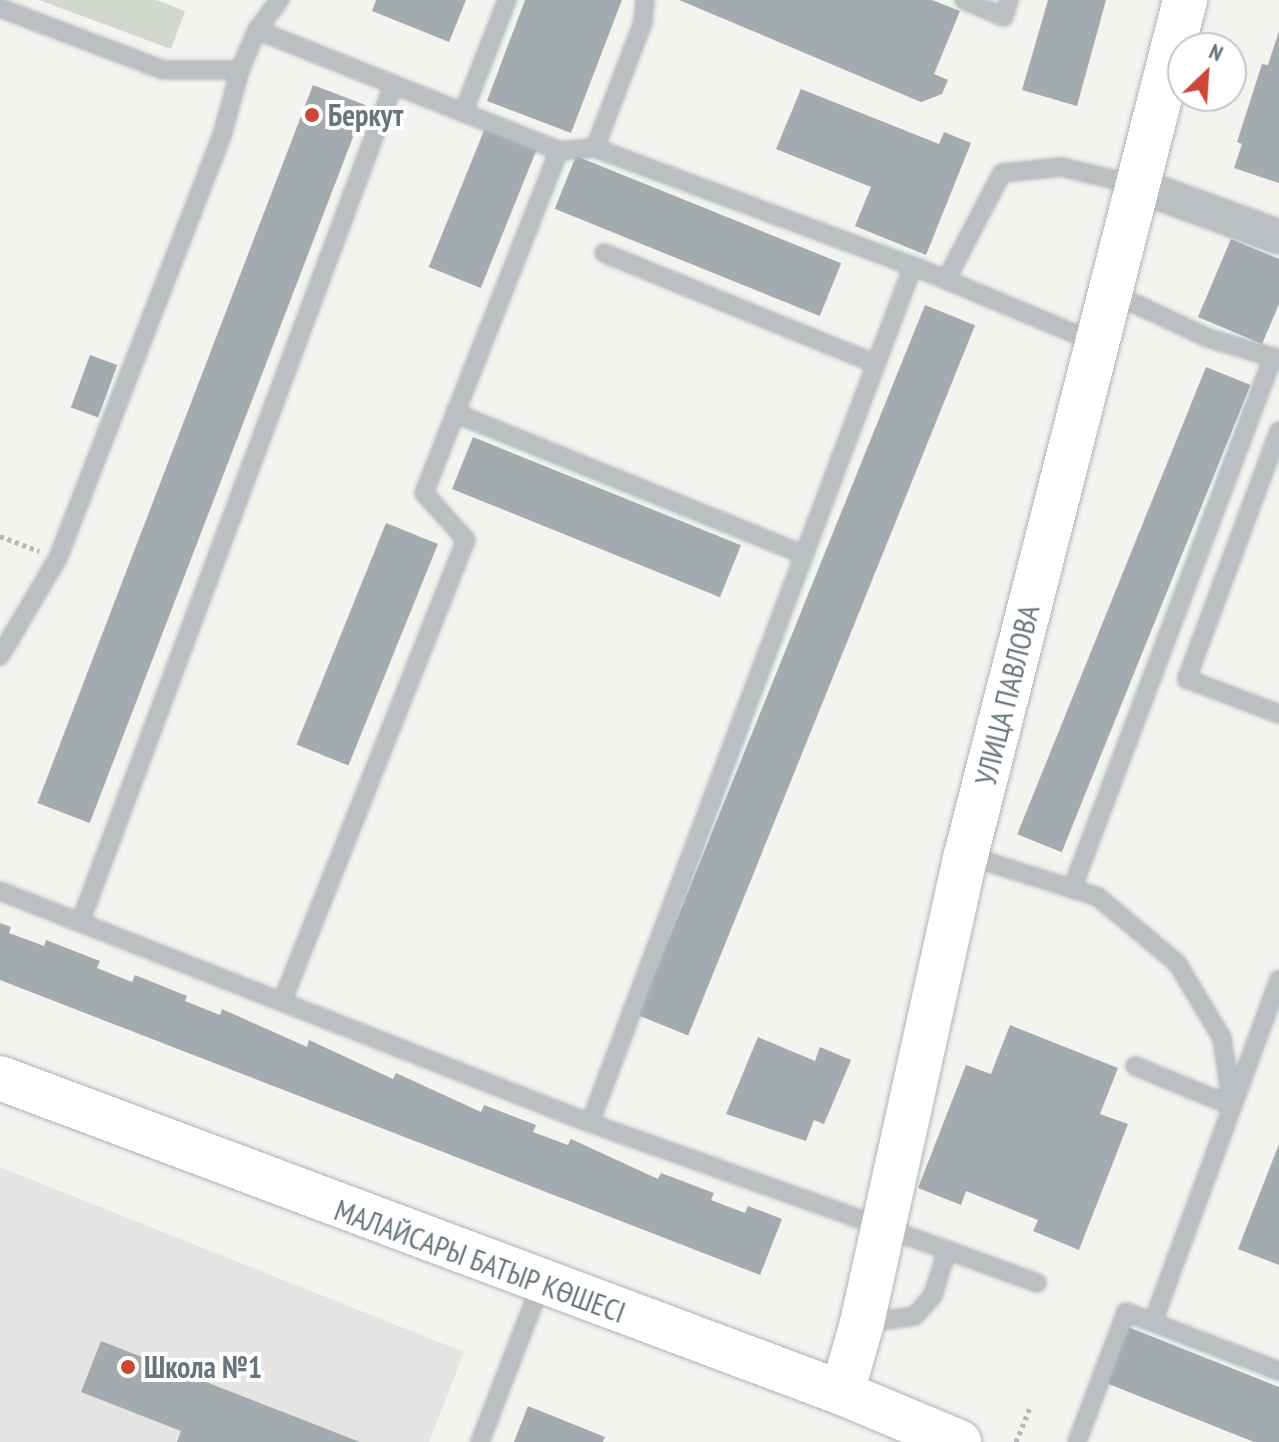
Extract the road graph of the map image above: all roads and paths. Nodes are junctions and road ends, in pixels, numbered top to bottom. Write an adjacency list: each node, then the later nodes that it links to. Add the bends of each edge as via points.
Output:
1 (280, 0): 8 (lane)
2 (507, 0): 11 (lane)
3 (645, 0): 12 (lane, via 643,22)
4 (964, 0): 5 (lane, via 1004,17)
5 (1009, 0)
6 (1185, 0): 14 (street, УЛИЦА ПАВЛОВА)
7 (0, 8): 9 (lane, via 163,70)
8 (257, 30): 9 (lane); 10 (lane)
9 (240, 70): 27 (lane, via 222,135)
10 (393, 86): 11 (lane); 33 (lane)
11 (463, 113): 13 (lane)
12 (595, 148): 13 (lane); 17 (lane)
13 (559, 151): 23 (lane)
14 (1137, 185): 15 (street); 18 (lane, via 1062,167 1002,173); 19 (street, УЛИЦА ПАВЛОВА)
15 (1279, 237)
16 (604, 253): 22 (lane)
17 (913, 266): 18 (lane); 22 (lane)
18 (946, 280): 20 (lane)
19 (1110, 292): 20 (street, УЛИЦА ПАВЛОВА); 21 (lane, via 1208,338)
20 (1097, 343): 30 (street, УЛИЦА ПАВЛОВА)
21 (1276, 358): 31 (lane)
22 (876, 364): 26 (lane)
23 (455, 413): 26 (lane); 35 (lane, via 424,493 466,540)
24 (1279, 431): 29 (lane, via 1187,679)
25 (0, 536): 27 (path)
26 (804, 555): 39 (lane)
27 (58, 558): 28 (lane)
28 (0, 656)
29 (1279, 714)
30 (966, 855): 31 (lane); 40 (street, УЛИЦА ПАВЛОВА)
31 (1072, 889): 38 (lane, via 1098,897 1177,963 1222,1038)
32 (0, 891): 33 (lane)
33 (80, 923): 35 (lane)
34 (1279, 979): 38 (lane)
35 (282, 1002): 39 (lane)
36 (1135, 1066): 38 (lane)
37 (0, 1078): 43 (street, МАЛАЙСАРЫ БАТЫР КӨШЕСІ)
38 (1232, 1106): 44 (lane)
39 (590, 1123): 40 (lane)
40 (882, 1226): 41 (lane); 45 (street, УЛИЦА ПАВЛОВА)
41 (947, 1250): 42 (lane); 45 (lane, via 933,1295 915,1316)
42 (1037, 1283)
43 (541, 1284): 47 (street, МАЛАЙСАРЫ БАТЫР КӨШЕСІ); 49 (lane)
44 (1153, 1322): 46 (lane); 52 (lane, via 1126,1312)
45 (862, 1323): 47 (street, УЛИЦА ПАВЛОВА)
46 (1279, 1371)
47 (842, 1393): 50 (street, МАЛАЙСАРЫ БАТЫР КӨШЕСІ)
48 (1030, 1408): 51 (path)
49 (480, 1442)
50 (959, 1442)
51 (1016, 1442)
52 (1077, 1442)

